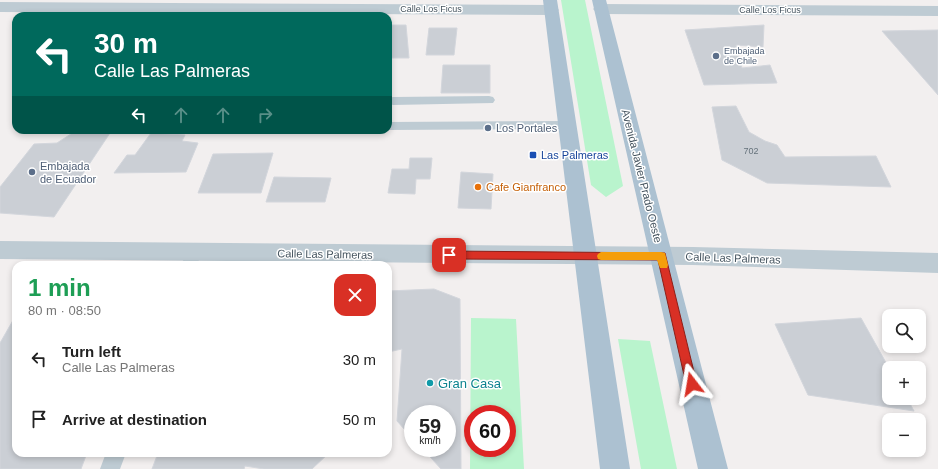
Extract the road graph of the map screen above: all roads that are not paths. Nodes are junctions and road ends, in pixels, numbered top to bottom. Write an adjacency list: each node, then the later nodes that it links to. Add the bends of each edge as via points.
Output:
1 (291, 4): 3 (street, Calle Los Ficus); 4 (street, Calle Los Ficus)
2 (600, 4): 5 (street, Calle Los Ficus); 14 (main road, Avenida Javier Prado Oeste)
3 (550, 5): 9 (main road)
4 (0, 7)
5 (938, 11)
6 (392, 100): 7 (lane)
7 (489, 100)
8 (392, 101): 11 (lane, via 399,105)
9 (567, 125): 11 (lane); 13 (main road)
10 (392, 126): 11 (lane)
11 (404, 126)
12 (0, 250): 15 (street, Calle Las Palmeras)
13 (585, 256): 14 (street, Calle Las Palmeras); 15 (street, Calle Las Palmeras); 19 (main road)
14 (661, 256): 16 (street, Calle Las Palmeras); 20 (main road, Avenida Javier Prado Oeste)
15 (192, 259)
16 (938, 263)
17 (114, 457): 18 (lane)
18 (110, 469)
19 (615, 469)
20 (713, 469)

